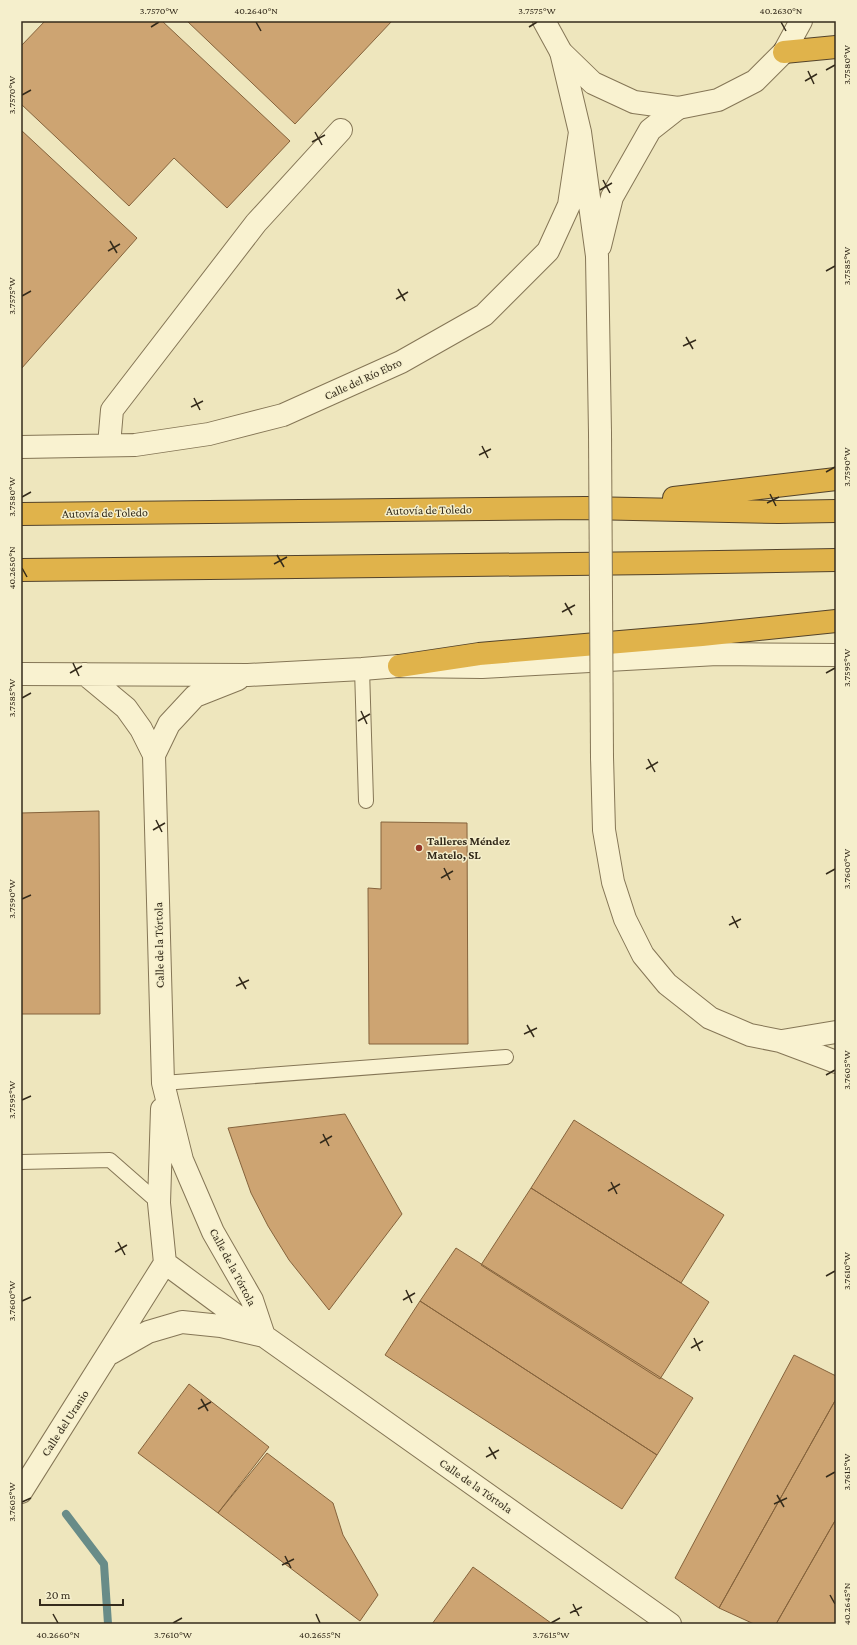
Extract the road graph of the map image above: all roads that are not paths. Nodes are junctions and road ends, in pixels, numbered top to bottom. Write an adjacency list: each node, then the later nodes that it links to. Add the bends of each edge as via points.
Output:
1 (544, 21): 4 (street)
2 (801, 21): 5 (street)
3 (836, 47): 5 (highway)
4 (561, 52): 6 (street, via 593,83 634,102); 8 (street)
5 (784, 52): 6 (street, via 755,81 718,100)
6 (678, 108): 9 (street, via 650,130 612,197)
7 (341, 130): 10 (street, via 256,223 112,410)
8 (580, 132): 9 (street); 10 (street, Calle del Río Ebro, via 569,205 548,251 484,315 401,362 283,415 209,434 135,445)
9 (597, 256): 28 (street, bridge, via 602,757 604,830 613,882 625,919 644,955 667,984 710,1018 750,1035)
10 (109, 445): 11 (street, Calle del Río Ebro)
11 (21, 447)
12 (836, 479): 13 (highway)
13 (586, 508): 14 (highway, Autovía de Toledo); 15 (highway, Autovía de Toledo)
14 (836, 511)
15 (21, 514)
16 (836, 560): 17 (highway)
17 (21, 570)
18 (836, 621): 20 (highway, via 479,654)
19 (836, 655): 20 (street, via 717,654 482,667)
20 (399, 666): 21 (street)
21 (362, 670): 24 (street); 26 (lane)
22 (21, 674): 23 (street)
23 (85, 674): 24 (street); 25 (street, Calle de la Tórtola, via 126,708 141,729)
24 (248, 675): 25 (street, Calle de la Tórtola, via 195,696 169,724)
25 (154, 755): 31 (street, Calle de la Tórtola)
26 (366, 801)
27 (836, 1032): 28 (street)
28 (780, 1041): 30 (street)
29 (506, 1057): 31 (lane)
30 (836, 1062)
31 (163, 1083): 33 (street); 35 (street, Calle de la Tórtola, via 182,1160 213,1232 252,1300)
32 (21, 1162): 33 (lane, via 110,1160)
33 (159, 1203): 34 (street)
34 (165, 1263): 35 (street); 36 (street, Calle del Uranio)
35 (264, 1336): 36 (street, via 221,1326 182,1322 148,1332); 38 (street, Calle de la Tórtola)
36 (109, 1355): 37 (street, Calle del Uranio)
37 (21, 1492)
38 (670, 1624)

